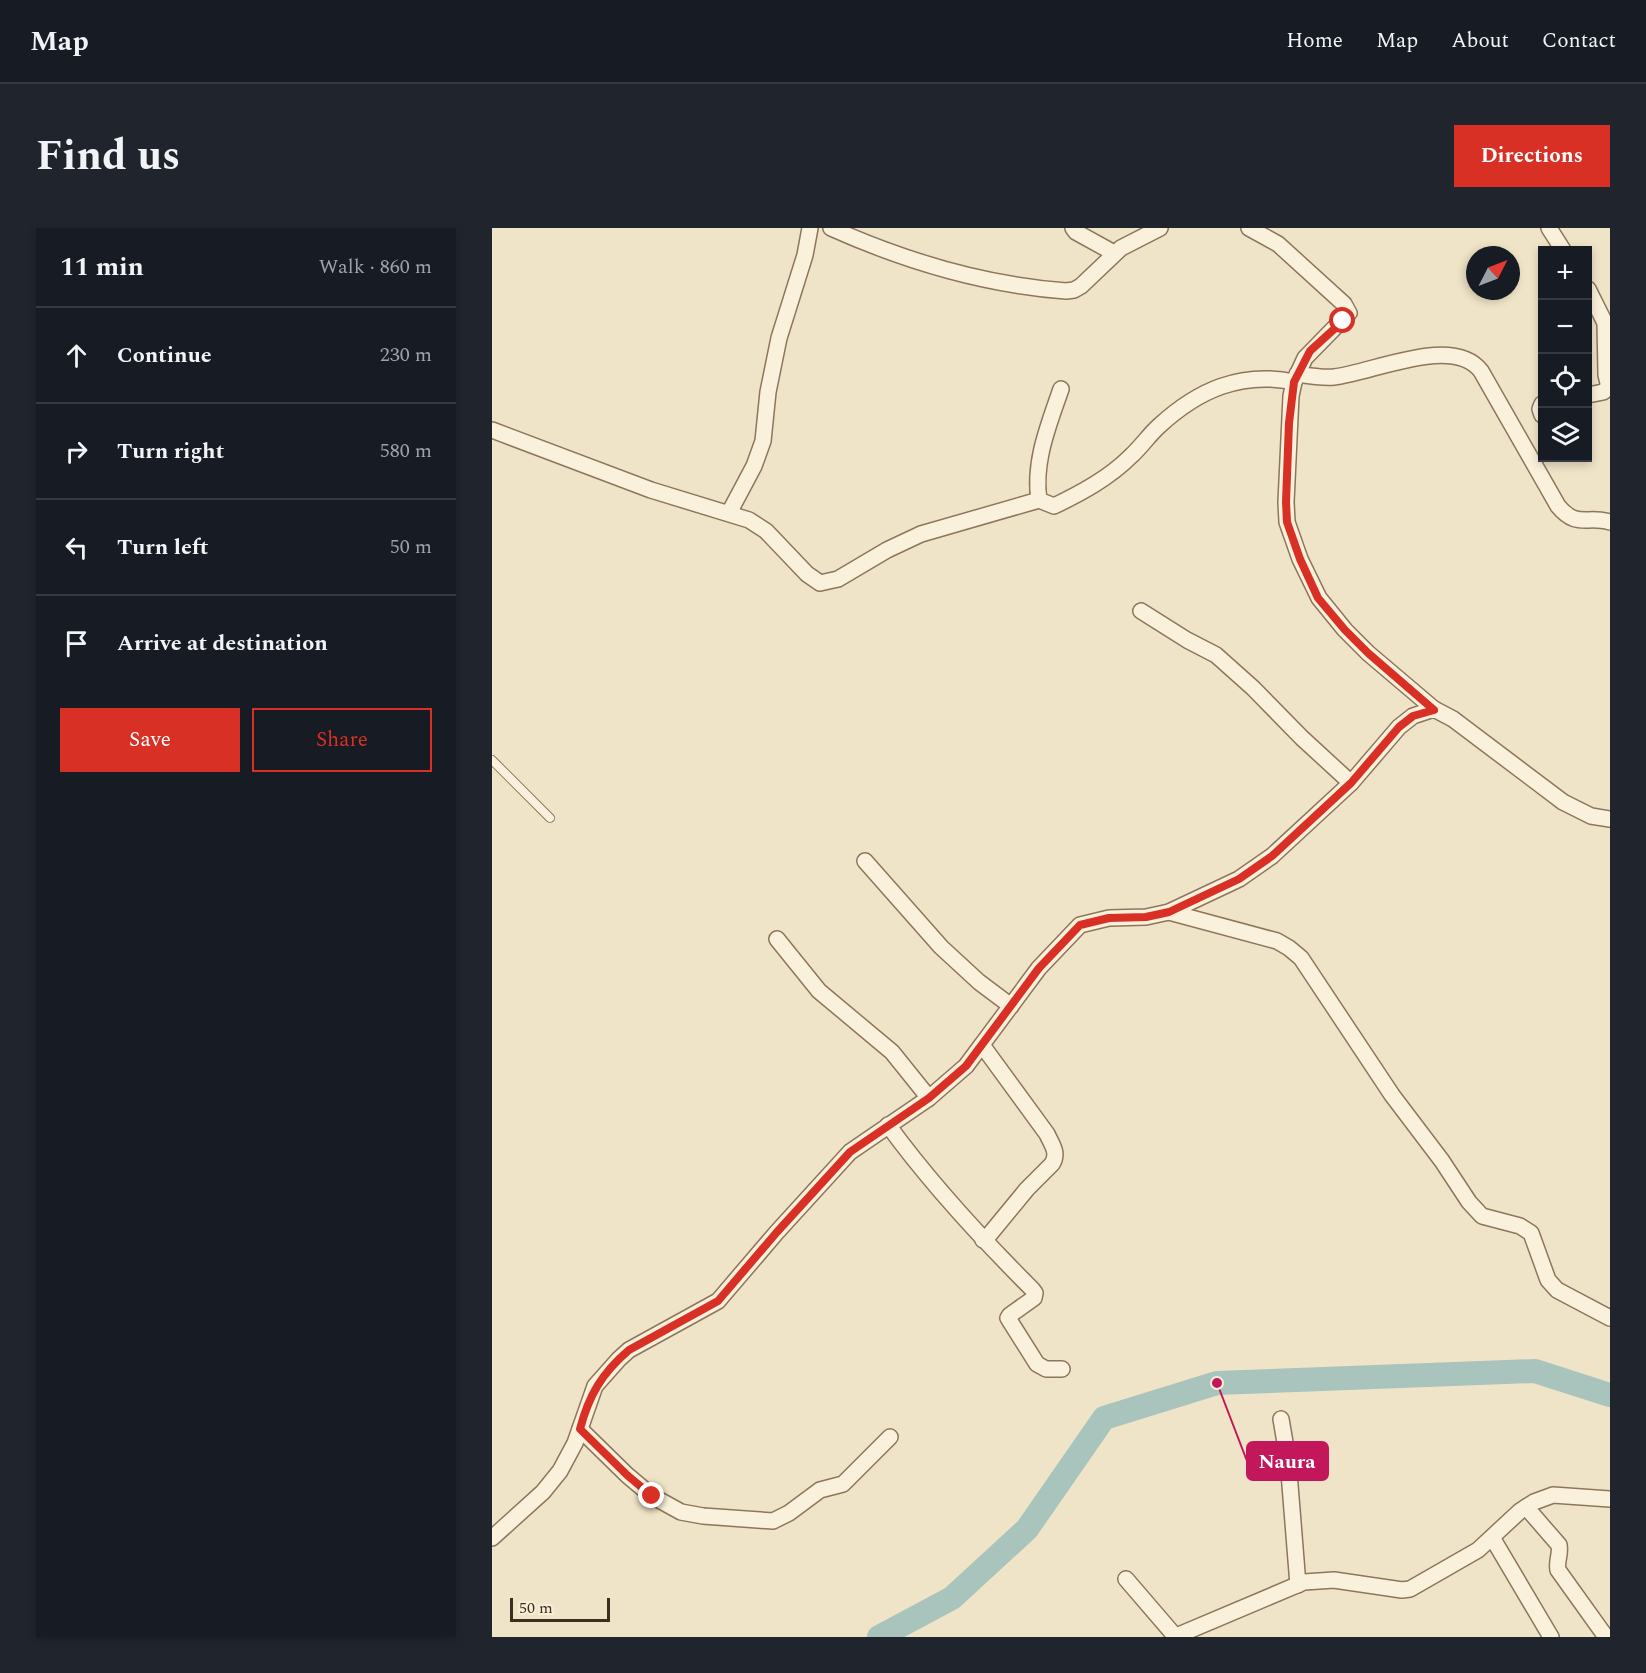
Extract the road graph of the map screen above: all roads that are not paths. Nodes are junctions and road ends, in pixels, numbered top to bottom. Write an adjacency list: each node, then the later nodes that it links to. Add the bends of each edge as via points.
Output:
1 (810, 228): 16 (street, via 779,338 763,441)
2 (831, 228): 8 (street, via 928,265 1052,290 1074,290 1081,286)
3 (1073, 228): 8 (street)
4 (1160, 228): 8 (street)
5 (1249, 228): 10 (street, via 1284,250 1349,313 1310,351)
6 (1549, 228): 7 (street)
7 (1560, 246)
8 (1114, 254)
9 (1592, 298): 12 (street, via 1605,323 1609,387)
10 (1295, 378): 14 (street, via 1336,377 1431,356 1459,356 1481,371); 15 (street, via 1251,378 1202,394 1179,408 1132,456 1081,493 1054,506); 19 (street, via 1286,502 1287,522 1300,559 1318,598 1345,630)
11 (1061, 388): 15 (street, via 1041,447)
12 (1592, 394)
13 (492, 430): 16 (street, via 651,490)
14 (1537, 457): 17 (street, via 1565,514 1574,520)
15 (1039, 500): 16 (street, via 921,534 838,579 820,583 758,525)
16 (729, 513)
17 (1610, 522)
18 (1142, 611): 21 (street, via 1216,655)
19 (1434, 710): 21 (street, via 1413,716 1399,727); 23 (street, via 1453,719 1563,802 1591,816)
20 (492, 760): 22 (lane)
21 (1351, 783): 25 (street, via 1272,856 1239,879)
22 (550, 818)
23 (1610, 819)
24 (865, 861): 27 (street, via 941,947)
25 (1169, 912): 27 (street, via 1080,925 1039,968); 32 (street, via 1276,941 1301,958 1469,1202 1482,1216 1525,1228 1535,1242 1552,1285)
26 (777, 939): 29 (street, via 819,990 892,1052)
27 (1011, 1006): 28 (street)
28 (982, 1045): 29 (street, via 966,1066); 31 (street, via 1047,1134 1056,1157)
29 (929, 1098): 30 (street)
30 (888, 1125): 31 (street); 35 (street, via 838,1163 718,1301 619,1359 595,1386)
31 (983, 1240): 33 (street, via 1035,1293 1030,1302 1010,1315 1010,1322 1036,1364 1046,1369)
32 (1610, 1318)
33 (1062, 1369)
34 (1281, 1419): 42 (street)
35 (580, 1429): 36 (street, via 652,1496 681,1512 773,1521 820,1490 843,1484); 39 (street, via 560,1471 543,1492)
36 (890, 1437)
37 (1610, 1499): 38 (street, via 1553,1496)
38 (1526, 1507): 40 (street); 45 (street, via 1559,1545 1558,1570)
39 (492, 1538)
40 (1492, 1539): 42 (street, via 1402,1590 1323,1580); 44 (street)
41 (1126, 1579): 43 (street)
42 (1298, 1585): 43 (street)
43 (1174, 1637)
44 (1551, 1637)
45 (1606, 1637)

